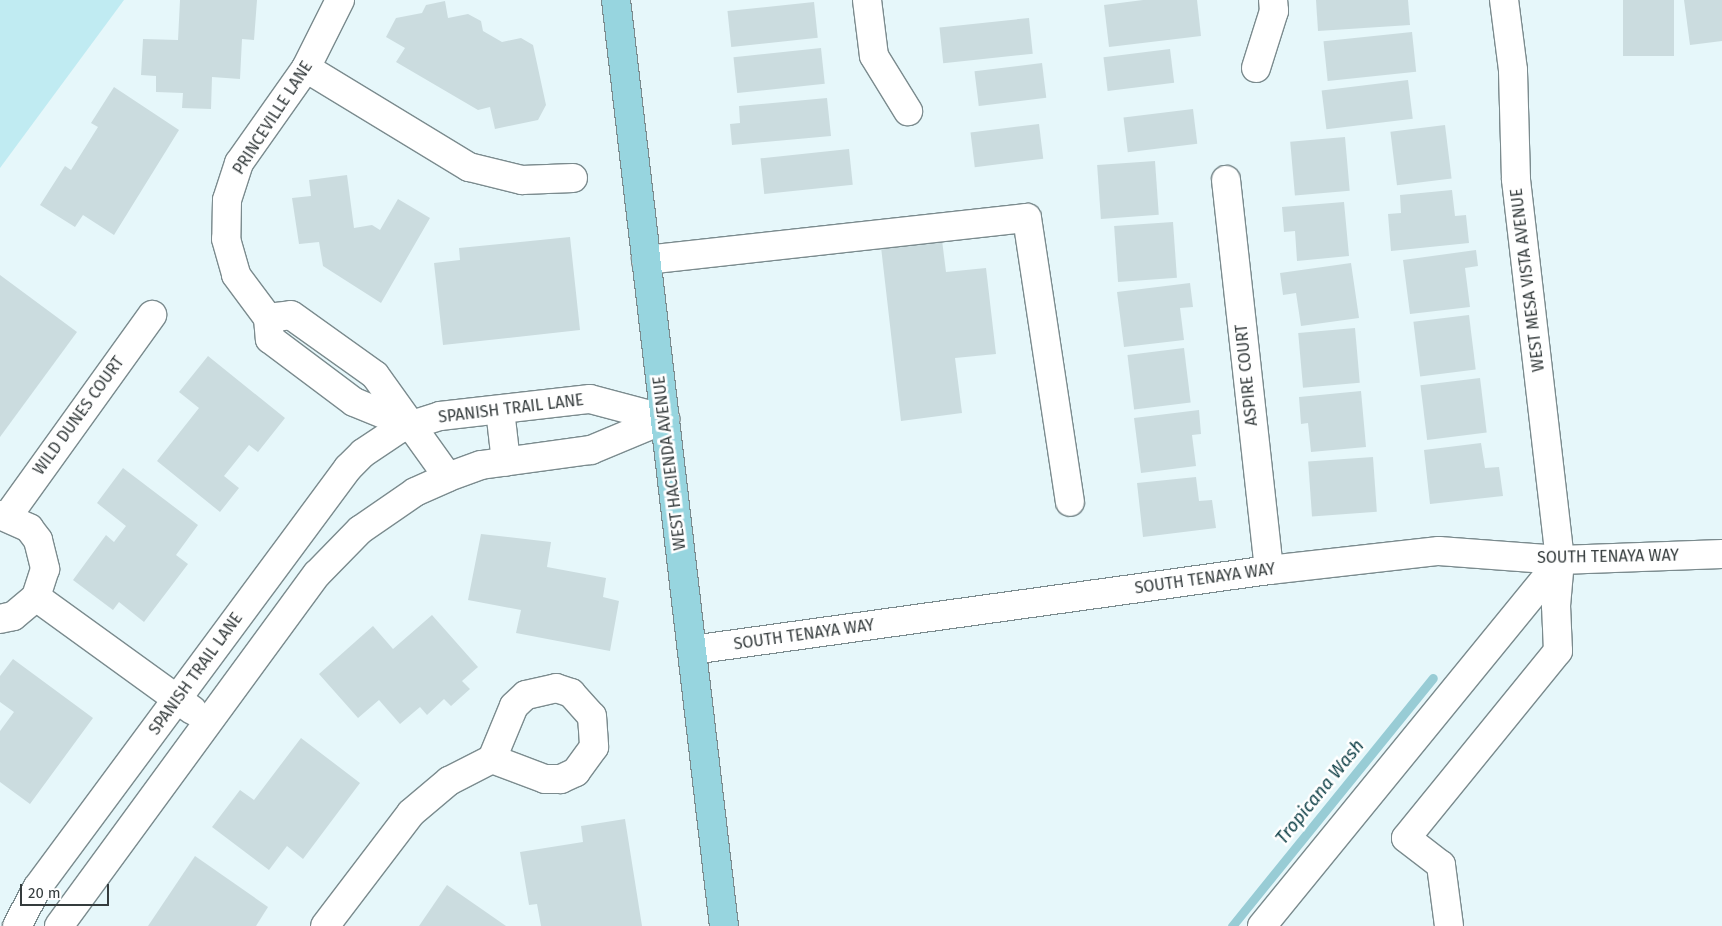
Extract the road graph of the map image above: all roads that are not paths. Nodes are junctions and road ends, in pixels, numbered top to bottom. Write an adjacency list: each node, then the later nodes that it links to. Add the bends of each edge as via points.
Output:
1 (340, 0): 6 (street, PRINCEVILLE LANE)
2 (616, 0): 11 (main road, WEST HACIENDA AVENUE)
3 (867, 0): 8 (street, via 874,56)
4 (1273, 0): 7 (street, via 1274,11)
5 (1504, 0): 21 (street, WEST MESA VISTA AVENUE, via 1513,70 1516,179)
6 (306, 68): 9 (street, via 469,167 522,180); 15 (street, PRINCEVILLE LANE, via 239,163 227,200 230,258 245,291 268,318 270,339 354,402)
7 (1256, 68)
8 (908, 111)
9 (573, 178)
10 (1226, 180): 22 (street, ASPIRE COURT)
11 (646, 260): 14 (main road, WEST HACIENDA AVENUE); 18 (street, via 1027,218)
12 (152, 315): 19 (street, WILD DUNES COURT)
13 (500, 410): 14 (street, SPANISH TRAIL LANE, via 590,399); 15 (street, SPANISH TRAIL LANE, via 440,416); 16 (street)
14 (665, 419): 16 (street, via 591,450); 25 (main road, WEST HACIENDA AVENUE)
15 (410, 425): 17 (street); 26 (street, SPANISH TRAIL LANE, via 380,440 348,468)
16 (506, 462): 17 (street, via 482,465)
17 (448, 477): 27 (street, via 384,512 338,551)
18 (1070, 502)
19 (4, 516): 23 (street, WILD DUNES COURT, via 28,528 44,554 43,584)
20 (1722, 554): 21 (street, SOUTH TENAYA WAY)
21 (1560, 560): 22 (street, SOUTH TENAYA WAY, via 1439,551); 33 (street); 34 (street, WEST MESA VISTA AVENUE, via 1556,606 1558,651 1406,838 1441,864)
22 (1269, 570): 25 (street, SOUTH TENAYA WAY)
23 (36, 597): 24 (street, via 26,608); 26 (street)
24 (0, 619)
25 (692, 650): 32 (main road, WEST HACIENDA AVENUE)
26 (177, 699): 27 (street); 29 (street, SPANISH TRAIL LANE, via 37,888)
27 (208, 721): 30 (street)
28 (492, 758): 31 (street, via 449,781 411,813)
29 (17, 926)
30 (59, 926)
31 (324, 926)
32 (724, 926)
33 (1262, 926)
34 (1449, 926)

